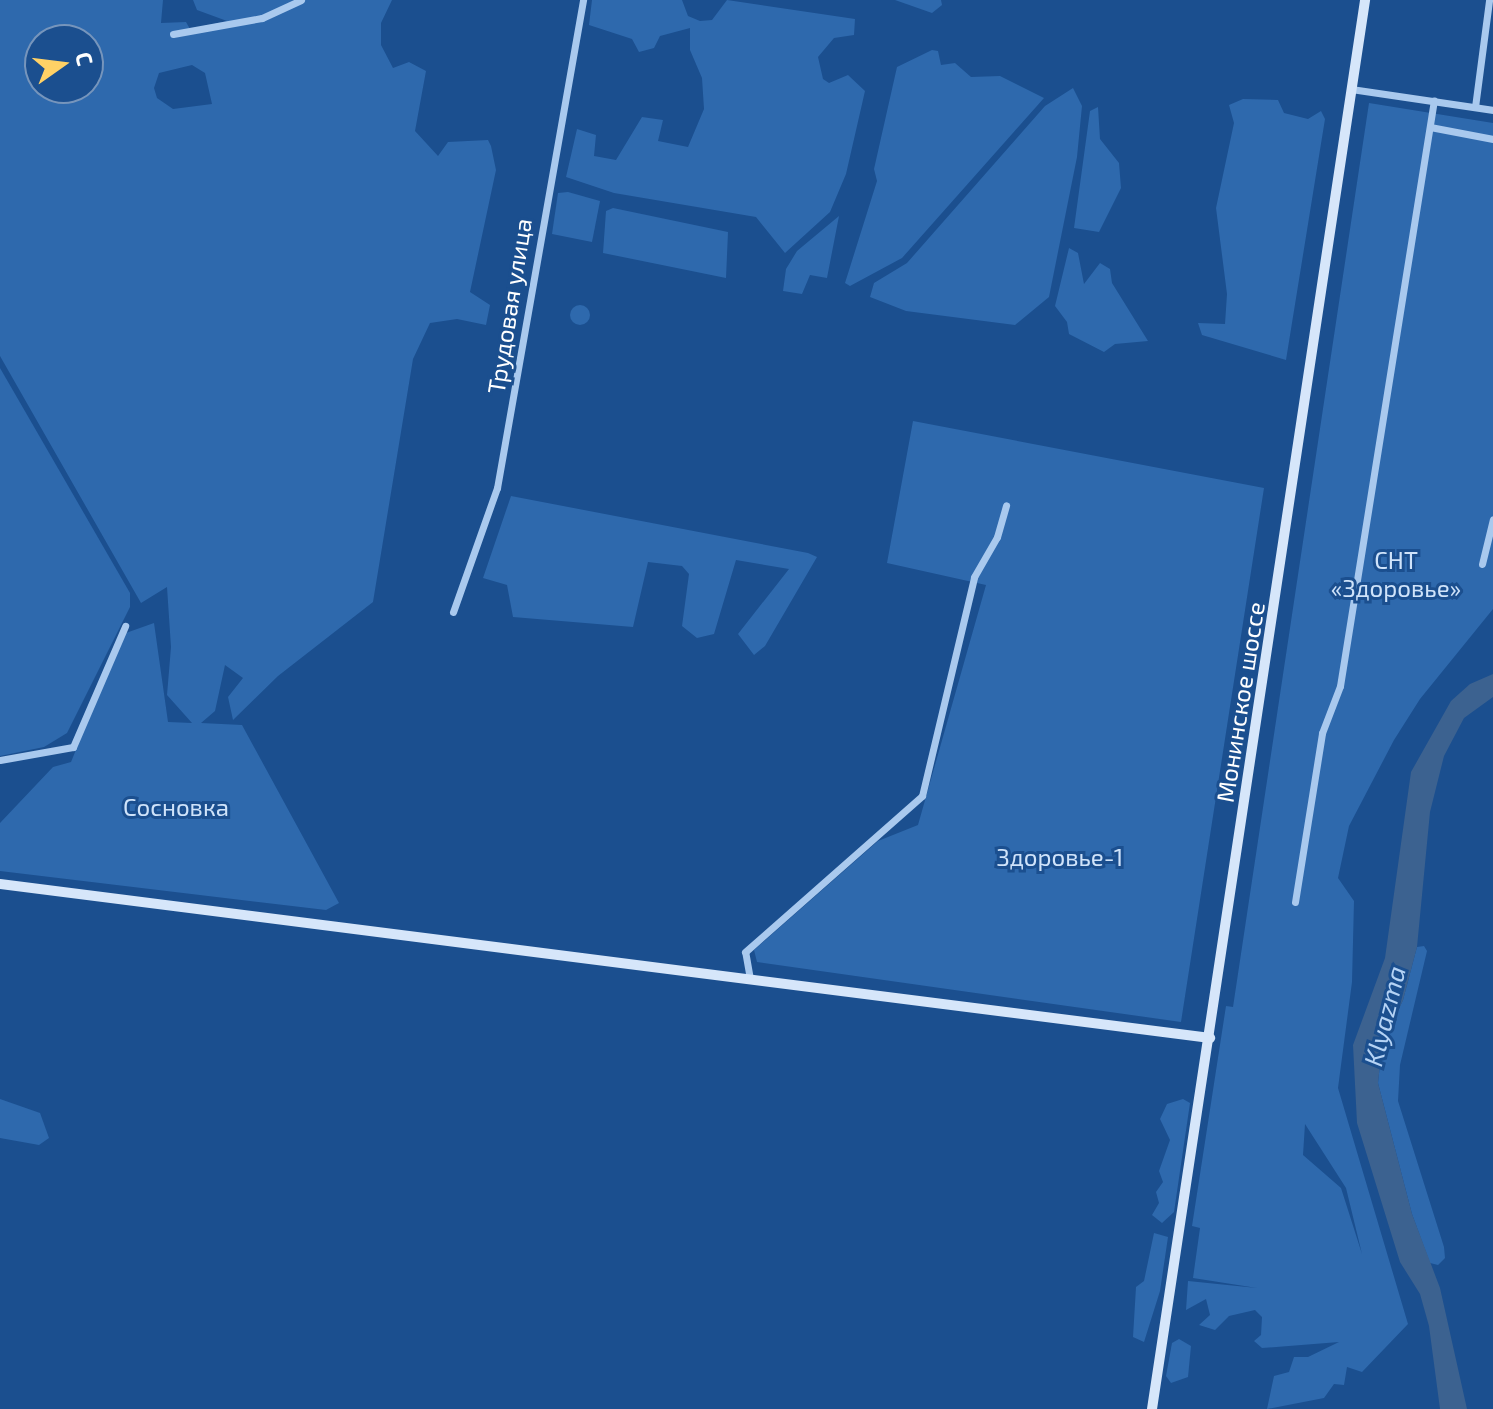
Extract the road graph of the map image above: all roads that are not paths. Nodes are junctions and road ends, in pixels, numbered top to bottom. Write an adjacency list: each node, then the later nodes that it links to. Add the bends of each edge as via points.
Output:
1 (301, 0): 5 (street, via 262,18)
2 (583, 0): 15 (street, Трудовая улица, via 501,470)
3 (1365, 0): 6 (main road, Монинское шоссе)
4 (1489, 0): 8 (street)
5 (173, 34)
6 (1351, 89): 7 (street); 21 (main road, Монинское шоссе)
7 (1434, 100): 8 (street); 10 (street)
8 (1475, 107): 9 (street)
9 (1493, 110)
10 (1430, 127): 11 (street); 19 (street, via 1340,686 1322,733)
11 (1493, 139)
12 (1006, 505): 20 (street, via 997,537 974,577 922,796 745,952)
13 (1493, 519): 14 (street)
14 (1482, 564)
15 (453, 612)
16 (125, 626): 17 (street, via 73,747)
17 (0, 760)
18 (0, 884): 20 (main road)
19 (1295, 902)
20 (750, 979): 21 (main road)
21 (1210, 1038): 22 (main road, Монинское шоссе)
22 (1152, 1409)

